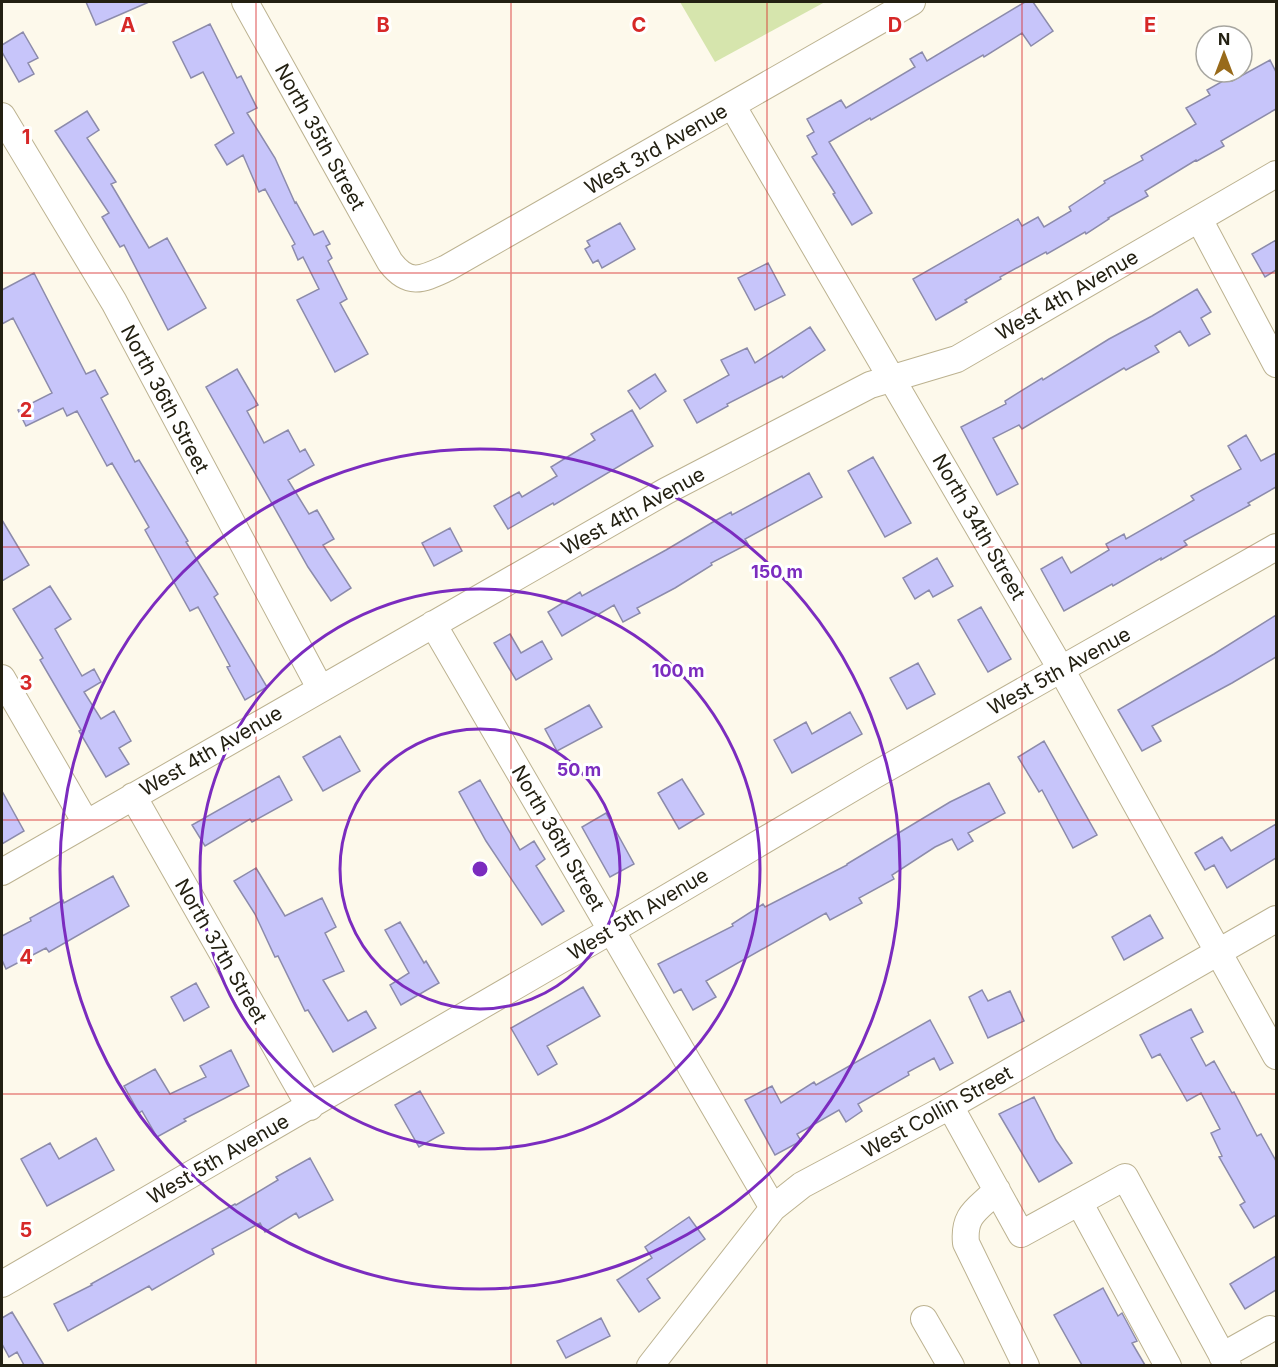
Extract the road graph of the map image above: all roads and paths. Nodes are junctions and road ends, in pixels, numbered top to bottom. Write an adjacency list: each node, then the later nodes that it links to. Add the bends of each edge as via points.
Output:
1 (245, 2): 7 (street, North 35th Street)
2 (912, 2): 3 (street, West 3rd Avenue)
3 (732, 105): 7 (street, West 3rd Avenue, via 447,268 423,279 411,279); 9 (street, North 34th Street)
4 (2, 116): 14 (street, North 36th Street, via 114,302)
5 (1276, 174): 6 (street, West 4th Avenue)
6 (1198, 219): 8 (street); 9 (street, West 4th Avenue, via 957,359)
7 (397, 272)
8 (1276, 364)
9 (893, 378): 11 (street, West 4th Avenue, via 870,385 666,491); 12 (street, North 34th Street)
10 (1276, 547): 12 (street, West 5th Avenue)
11 (433, 624): 14 (street, West 4th Avenue); 19 (street, North 36th Street)
12 (1061, 669): 19 (street, West 5th Avenue); 20 (street, North 34th Street)
13 (2, 678): 16 (street)
14 (320, 688): 15 (street, West 4th Avenue)
15 (133, 796): 16 (street, West 4th Avenue); 23 (street, North 37th Street)
16 (86, 823): 17 (street, West 4th Avenue)
17 (2, 872)
18 (1276, 919): 20 (street, West Collin Street)
19 (612, 930): 23 (street, West 5th Avenue); 26 (street, North 36th Street)
20 (1219, 952): 21 (street, North 34th Street); 22 (street, West Collin Street)
21 (1276, 1056)
22 (950, 1106): 24 (street); 26 (street, West Collin Street, via 802,1185)
23 (309, 1107): 27 (street, West 5th Avenue)
24 (997, 1190): 25 (street, via 1021,1234); 33 (street, via 969,1217 964,1230 966,1243)
25 (1079, 1202): 30 (street, via 1125,1177); 34 (street)
26 (773, 1208): 31 (street, West Collin Street)
27 (2, 1284)
28 (924, 1319): 32 (street)
29 (1270, 1325): 30 (street)
30 (1225, 1361)
31 (650, 1365)
32 (951, 1365)
33 (1026, 1365)
34 (1168, 1365)

